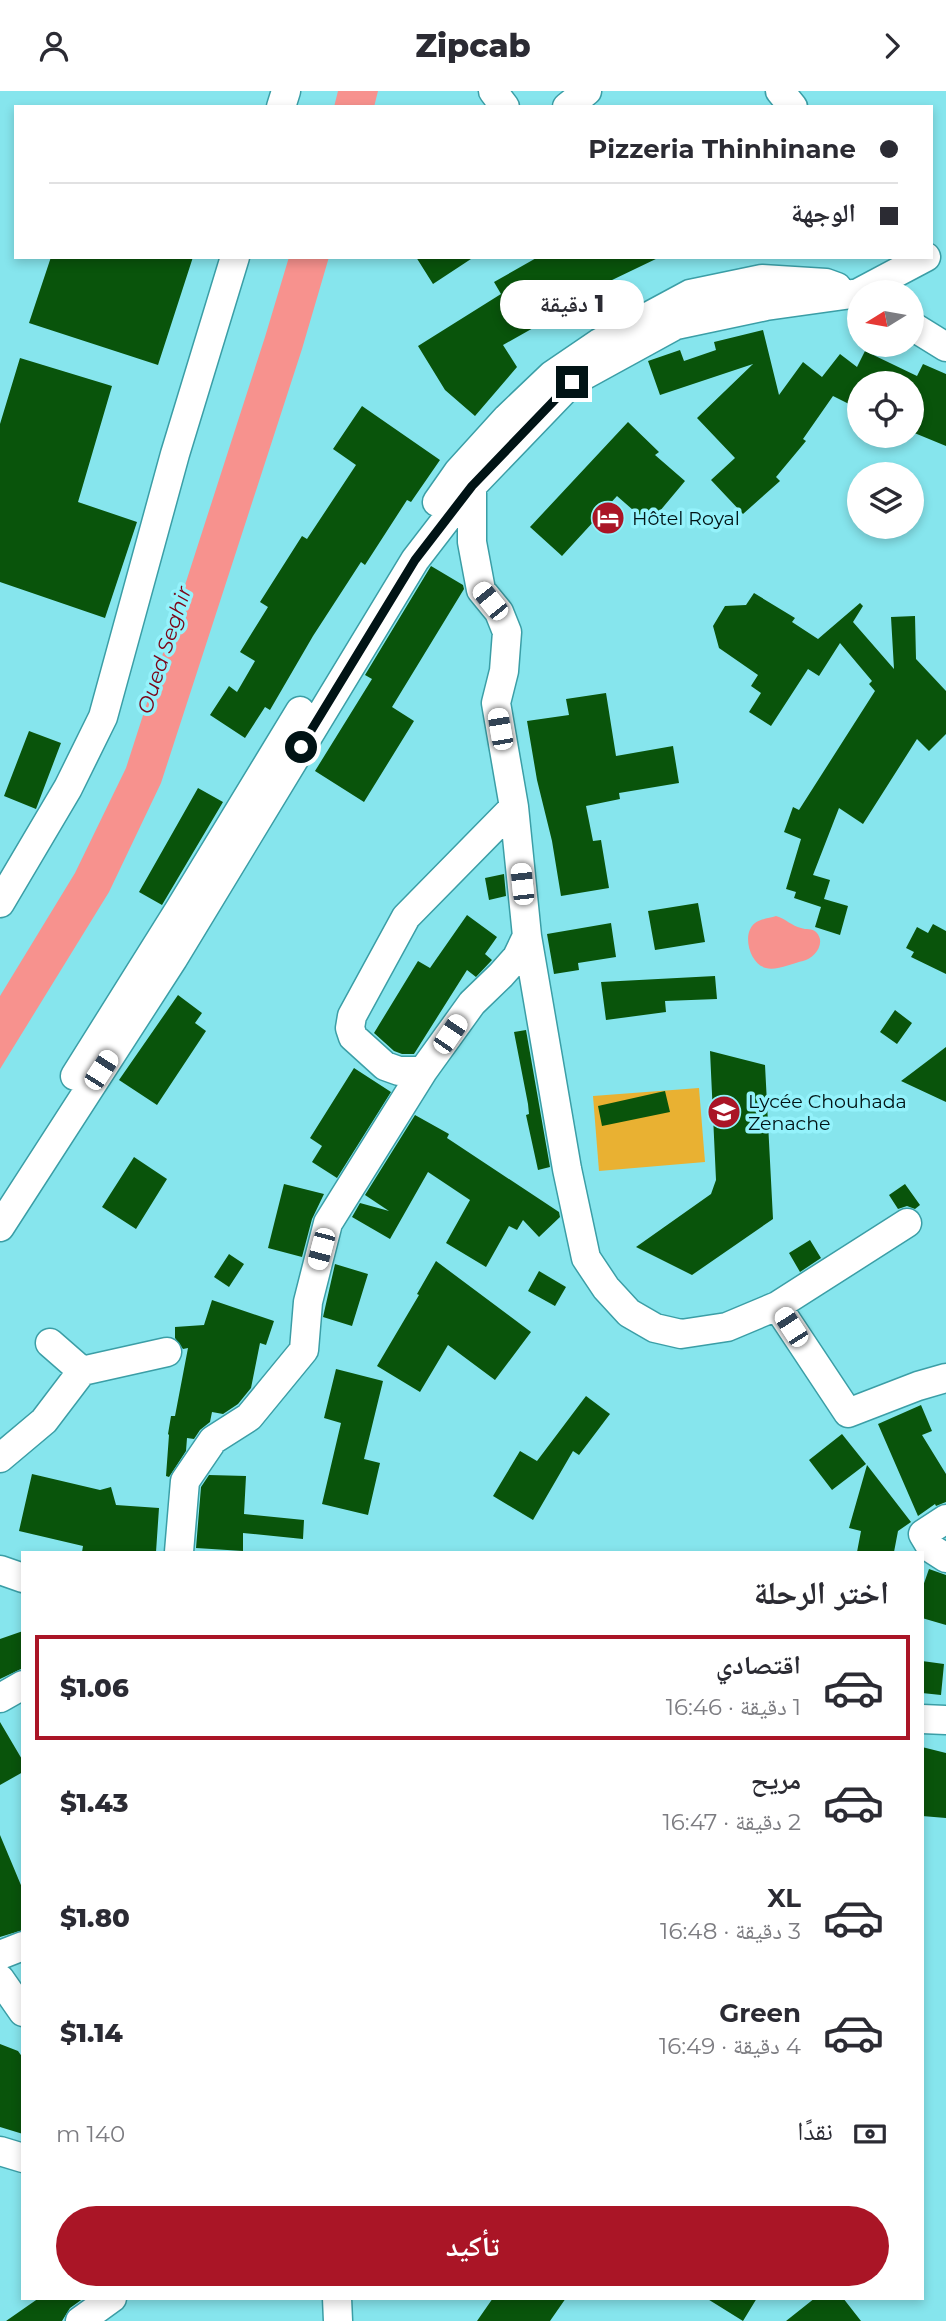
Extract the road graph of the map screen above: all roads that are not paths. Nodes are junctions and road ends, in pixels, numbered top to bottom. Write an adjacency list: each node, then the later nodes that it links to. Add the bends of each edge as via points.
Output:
1 (587, 91): 3 (street)
2 (780, 91): 4 (street)
3 (570, 105)
4 (791, 105)
5 (234, 259): 14 (street, via 103,717 68,788)
6 (919, 259): 7 (street)
7 (882, 280)
8 (847, 289): 17 (street, via 826,283 762,279 690,294 599,343 552,375 507,418 458,472 380,580 199,864)
9 (847, 295): 12 (street, via 676,325 572,382)
10 (924, 333): 11 (street)
11 (946, 347)
12 (472, 486): 13 (street, via 472,542 481,590 499,612 507,632 496,703); 19 (street, via 415,560 173,959)
13 (514, 807): 15 (street); 16 (street, via 406,917 352,1016 353,1037 372,1056 399,1071)
14 (0, 903)
15 (527, 936): 16 (street, via 517,957 472,1003); 20 (street, via 586,1258 606,1288 629,1313 655,1328 681,1334 727,1327)
16 (423, 1071): 27 (street, via 328,1223 308,1302 304,1350 249,1417 213,1440 185,1481)
17 (0, 1194)
18 (907, 1223): 20 (street)
19 (0, 1227)
20 (777, 1306): 24 (street, via 848,1413)
21 (50, 1343): 23 (street)
22 (167, 1352): 23 (street)
23 (82, 1371): 25 (street, via 44,1421)
24 (946, 1378)
25 (0, 1458)
26 (946, 1519): 28 (street, via 923,1534 932,1549)
27 (179, 1551)
28 (946, 1558)
29 (0, 1570): 30 (street)
30 (21, 1577)
31 (21, 1686): 32 (street)
32 (0, 1697)
33 (21, 1947): 34 (street)
34 (0, 1955)
35 (0, 1979): 36 (street)
36 (21, 2009)
37 (0, 2151): 38 (street)
38 (21, 2157)
39 (108, 2300): 41 (street)
40 (337, 2300): 42 (street)
41 (80, 2321)
42 (338, 2321)

